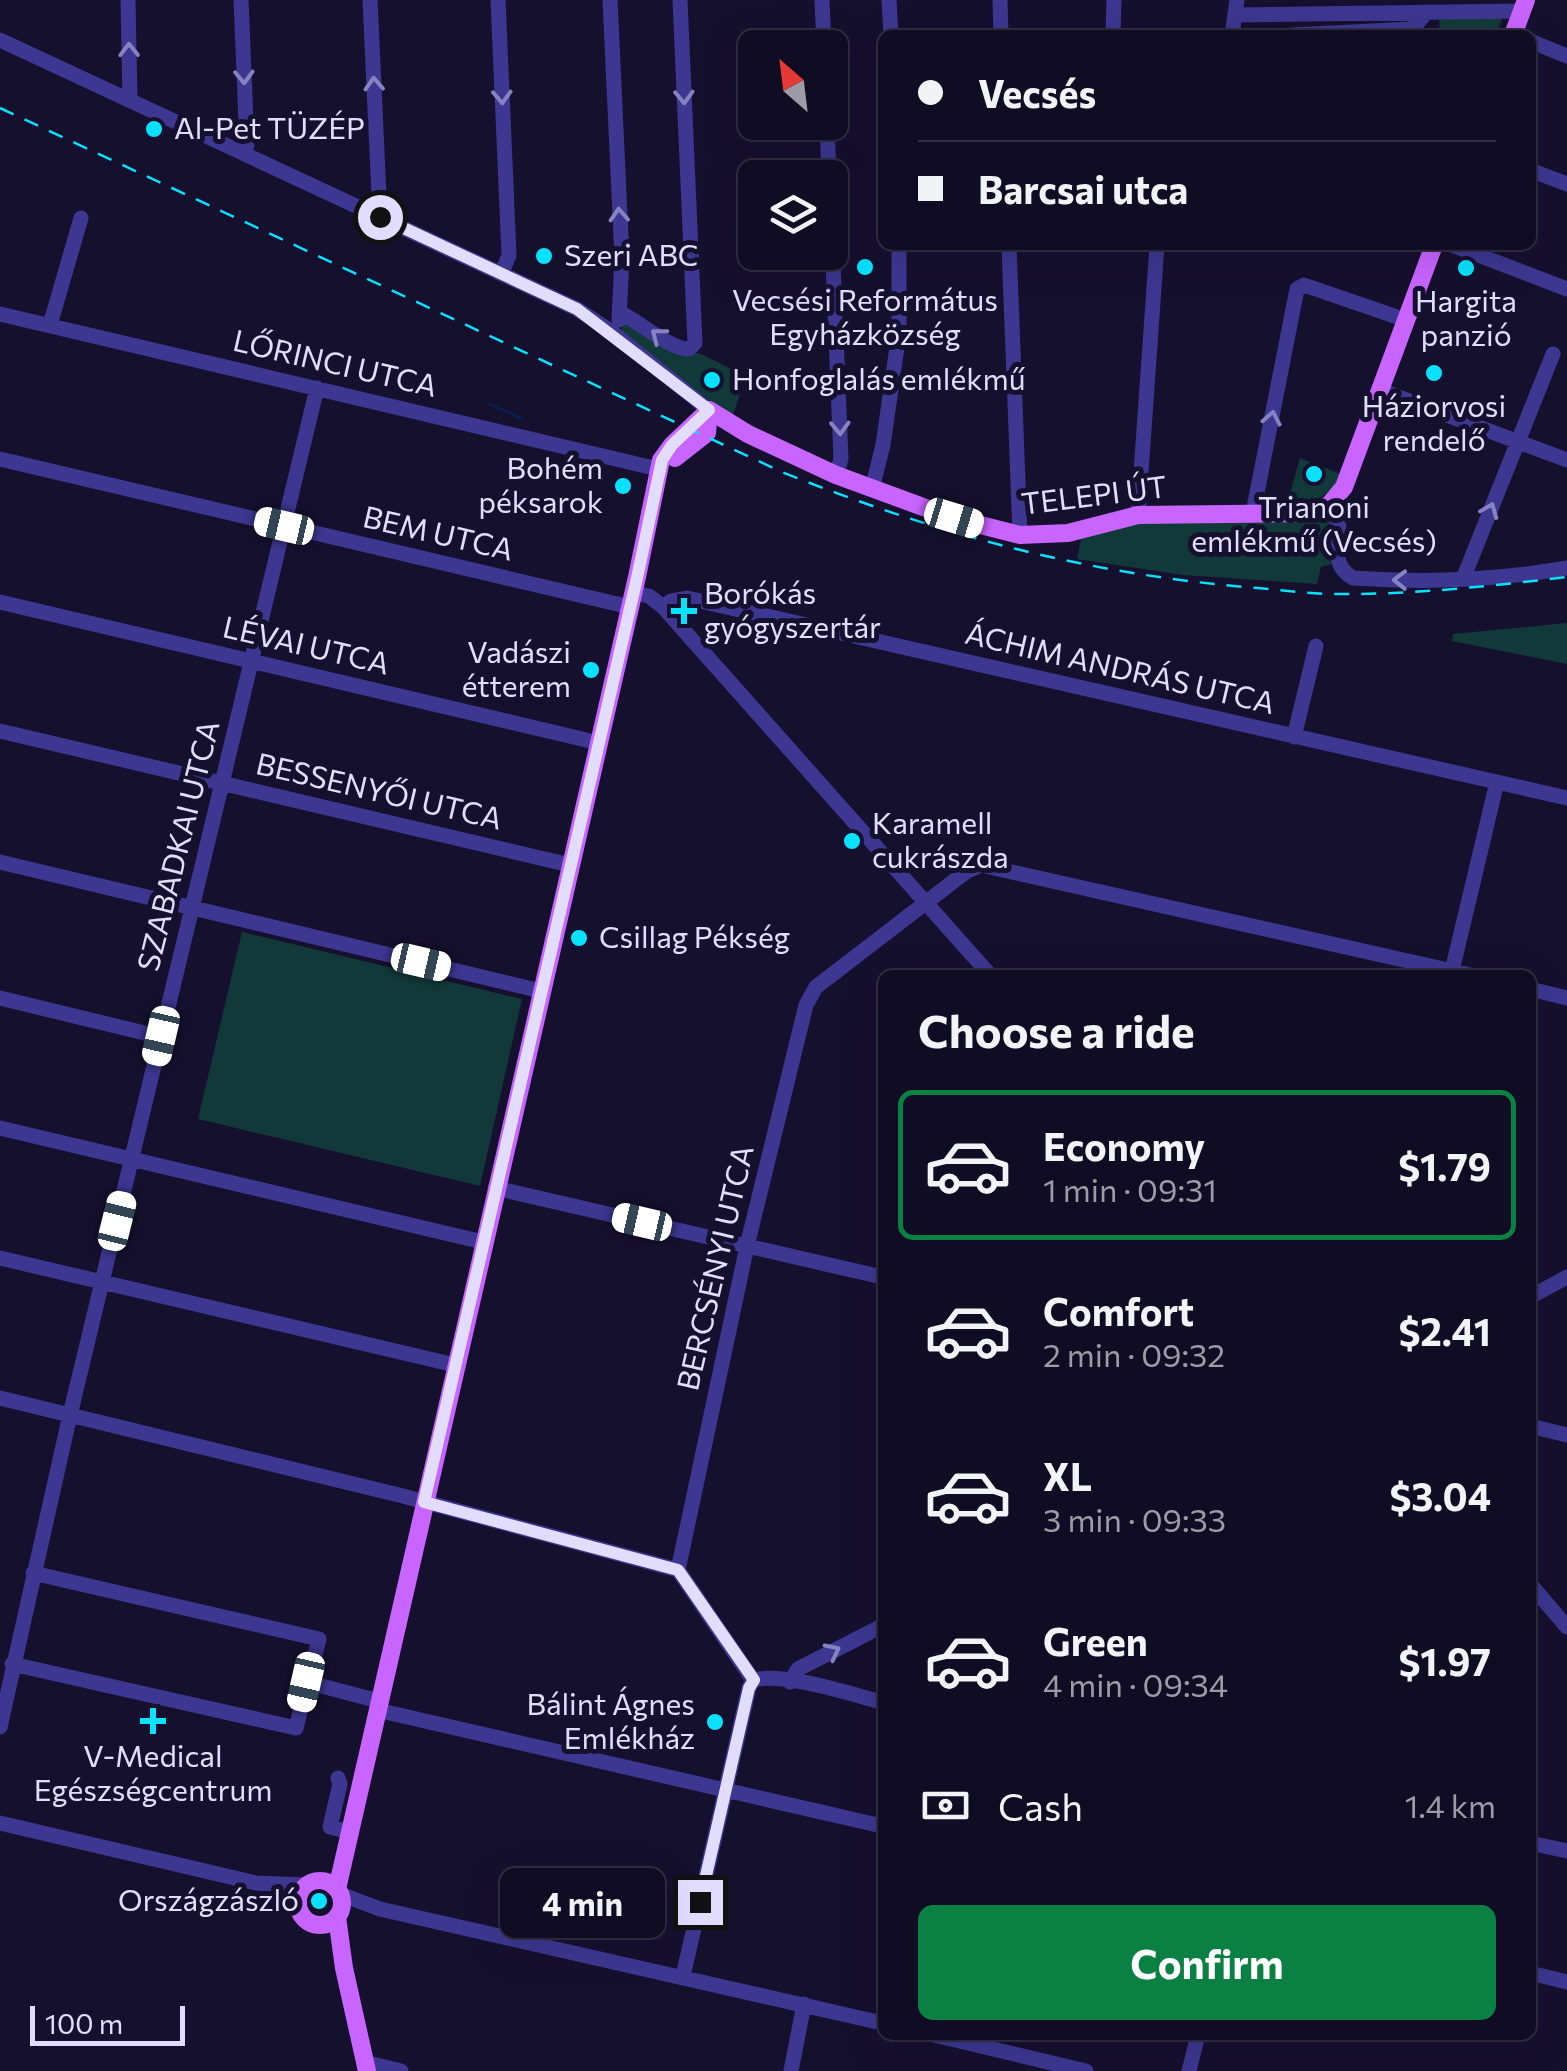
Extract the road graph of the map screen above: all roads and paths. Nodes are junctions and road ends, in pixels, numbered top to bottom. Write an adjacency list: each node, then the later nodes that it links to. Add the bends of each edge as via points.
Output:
1 (128, 0): 23 (street, one-way to 1)
2 (241, 0): 24 (street, one-way to 24)
3 (370, 0): 27 (street, one-way to 3)
4 (498, 0): 35 (street, one-way to 35, via 509,255)
5 (610, 0): 37 (street, one-way to 5)
6 (680, 0): 37 (street, one-way to 37, via 694,343 676,348)
7 (822, 0): 14 (street)
8 (889, 0): 15 (street)
9 (1000, 0): 16 (street)
10 (1114, 0): 17 (street)
11 (1524, 5): 13 (street); 19 (main road)
12 (1236, 8): 13 (street)
13 (1428, 12): 18 (street, via 1412,29)
14 (823, 30)
15 (891, 30)
16 (1001, 30)
17 (1113, 30)
18 (1398, 30)
19 (1516, 30)
20 (0, 40): 23 (street)
21 (1536, 43): 22 (street)
22 (1567, 56)
23 (130, 100): 24 (street)
24 (244, 153): 27 (street)
25 (1536, 172): 26 (street)
26 (1567, 184)
27 (380, 217): 35 (street)
28 (81, 218): 40 (street)
29 (899, 250): 53 (street, via 899,333)
30 (1009, 250): 59 (street)
31 (1157, 250): 57 (street)
32 (1432, 250): 39 (main road)
33 (1465, 250): 36 (street)
34 (833, 270): 52 (street, one-way to 52, via 841,459)
35 (502, 272): 41 (street)
36 (1567, 288)
37 (622, 312): 41 (street)
38 (0, 314): 40 (street, LŐRINCI UTCA)
39 (1406, 320): 44 (main road); 56 (street, one-way to 39, via 1296,289 1304,284)
40 (50, 325): 43 (street, LŐRINCI UTCA)
41 (612, 332): 45 (street)
42 (1552, 354): 48 (street)
43 (317, 388): 51 (street, LŐRINCI UTCA); 58 (street, SZABADKAI UTCA)
44 (1380, 390): 48 (street); 55 (main road, via 1340,494)
45 (709, 410): 46 (main road); 47 (main road, TELEPI ÚT); 51 (main road, via 672,445)
46 (706, 433): 47 (main road); 54 (main road, via 672,462)
47 (748, 434): 52 (main road, TELEPI ÚT)
48 (1518, 441): 50 (street); 61 (street, one-way to 48)
49 (0, 458): 58 (street, BEM UTCA)
50 (1567, 460)
51 (658, 469): 54 (main road)
52 (836, 475): 53 (main road, TELEPI ÚT)
53 (872, 489): 59 (main road, TELEPI ÚT)
54 (653, 505): 62 (main road)
55 (1329, 505): 56 (main road, TELEPI ÚT, via 1300,514); 61 (street, one-way to 55, via 1346,575)
56 (1253, 513): 57 (main road, TELEPI ÚT)
57 (1138, 515): 59 (main road, TELEPI ÚT, via 1068,532)
58 (284, 526): 62 (street, BEM UTCA); 66 (street, SZABADKAI UTCA)
59 (1020, 535)
60 (1567, 568): 61 (street)
61 (1463, 579)
62 (632, 600): 64 (street, BEM UTCA, via 648,596); 69 (main road)
63 (0, 602): 66 (street, LÉVAI UTCA)
64 (664, 608): 68 (street, ÁCHIM ANDRÁS UTCA, via 687,598); 75 (street)
65 (1316, 646): 68 (street)
66 (252, 662): 69 (street, LÉVAI UTCA); 71 (street, SZABADKAI UTCA)
67 (0, 731): 71 (street, BESSENYŐI UTCA)
68 (1294, 738): 70 (street, ÁCHIM ANDRÁS UTCA)
69 (599, 743): 74 (main road)
70 (1497, 782): 72 (street, ÁCHIM ANDRÁS UTCA); 79 (street)
71 (222, 784): 74 (street, BESSENYŐI UTCA); 76 (street, SZABADKAI UTCA)
72 (1567, 798)
73 (0, 862): 76 (street)
74 (570, 866): 81 (main road)
75 (926, 902): 77 (street); 78 (street, BERCSÉNYI UTCA, via 974,867 989,866); 89 (street, BERCSÉNYI UTCA, via 810,995)
76 (192, 908): 81 (street); 84 (street, SZABADKAI UTCA)
77 (986, 970)
78 (1438, 970)
79 (1452, 970)
80 (1536, 990): 83 (street)
81 (541, 991): 87 (main road)
82 (0, 998): 84 (street)
83 (1567, 998)
84 (161, 1036): 86 (street, SZABADKAI UTCA)
85 (0, 1128): 86 (street)
86 (132, 1160): 88 (street); 93 (street, SZABADKAI UTCA)
87 (495, 1188): 88 (main road); 89 (street)
88 (483, 1242): 95 (main road)
89 (747, 1246): 91 (street); 101 (street, BERCSÉNYI UTCA)
90 (0, 1258): 93 (street)
91 (878, 1276)
92 (1567, 1277): 94 (street)
93 (102, 1282): 95 (street); 97 (street, SZABADKAI UTCA)
94 (1536, 1293)
95 (455, 1365): 100 (main road)
96 (0, 1398): 97 (street)
97 (70, 1415): 100 (street); 102 (street, SZABADKAI UTCA)
98 (1536, 1427): 99 (street)
99 (1567, 1435)
100 (424, 1502): 101 (street); 111 (main road)
101 (678, 1570): 107 (street)
102 (33, 1573): 106 (street, SZABADKAI UTCA); 108 (street, via 319,1639)
103 (1536, 1591): 104 (street)
104 (1567, 1626)
105 (878, 1628): 109 (street, one-way to 105, via 798,1668)
106 (12, 1664): 108 (street, via 296,1728); 112 (street, SZABADKAI UTCA)
107 (754, 1680): 109 (street); 114 (street)
108 (306, 1682): 111 (street)
109 (790, 1682): 110 (street)
110 (878, 1701)
111 (378, 1705): 114 (street); 117 (main road)
112 (0, 1727)
113 (338, 1778): 117 (street, via 330,1826)
114 (725, 1791): 116 (street); 124 (street)
115 (0, 1823): 120 (street)
116 (878, 1825)
117 (349, 1836): 121 (main road)
118 (1536, 1844): 119 (street)
119 (1567, 1851)
120 (256, 1882): 121 (street); 122 (street)
121 (329, 1900): 122 (main road); 122 (main road, via 302,1916); 124 (street); 130 (main road)
122 (297, 1902)
123 (1536, 1974): 125 (street)
124 (683, 1976): 126 (street)
125 (1567, 1982)
126 (804, 2004): 127 (street); 132 (street)
127 (878, 2022)
128 (955, 2040): 133 (street)
129 (1197, 2040): 134 (street)
130 (365, 2066): 131 (street)
131 (401, 2071)
132 (790, 2071)
133 (1086, 2071)
134 (1189, 2071)

